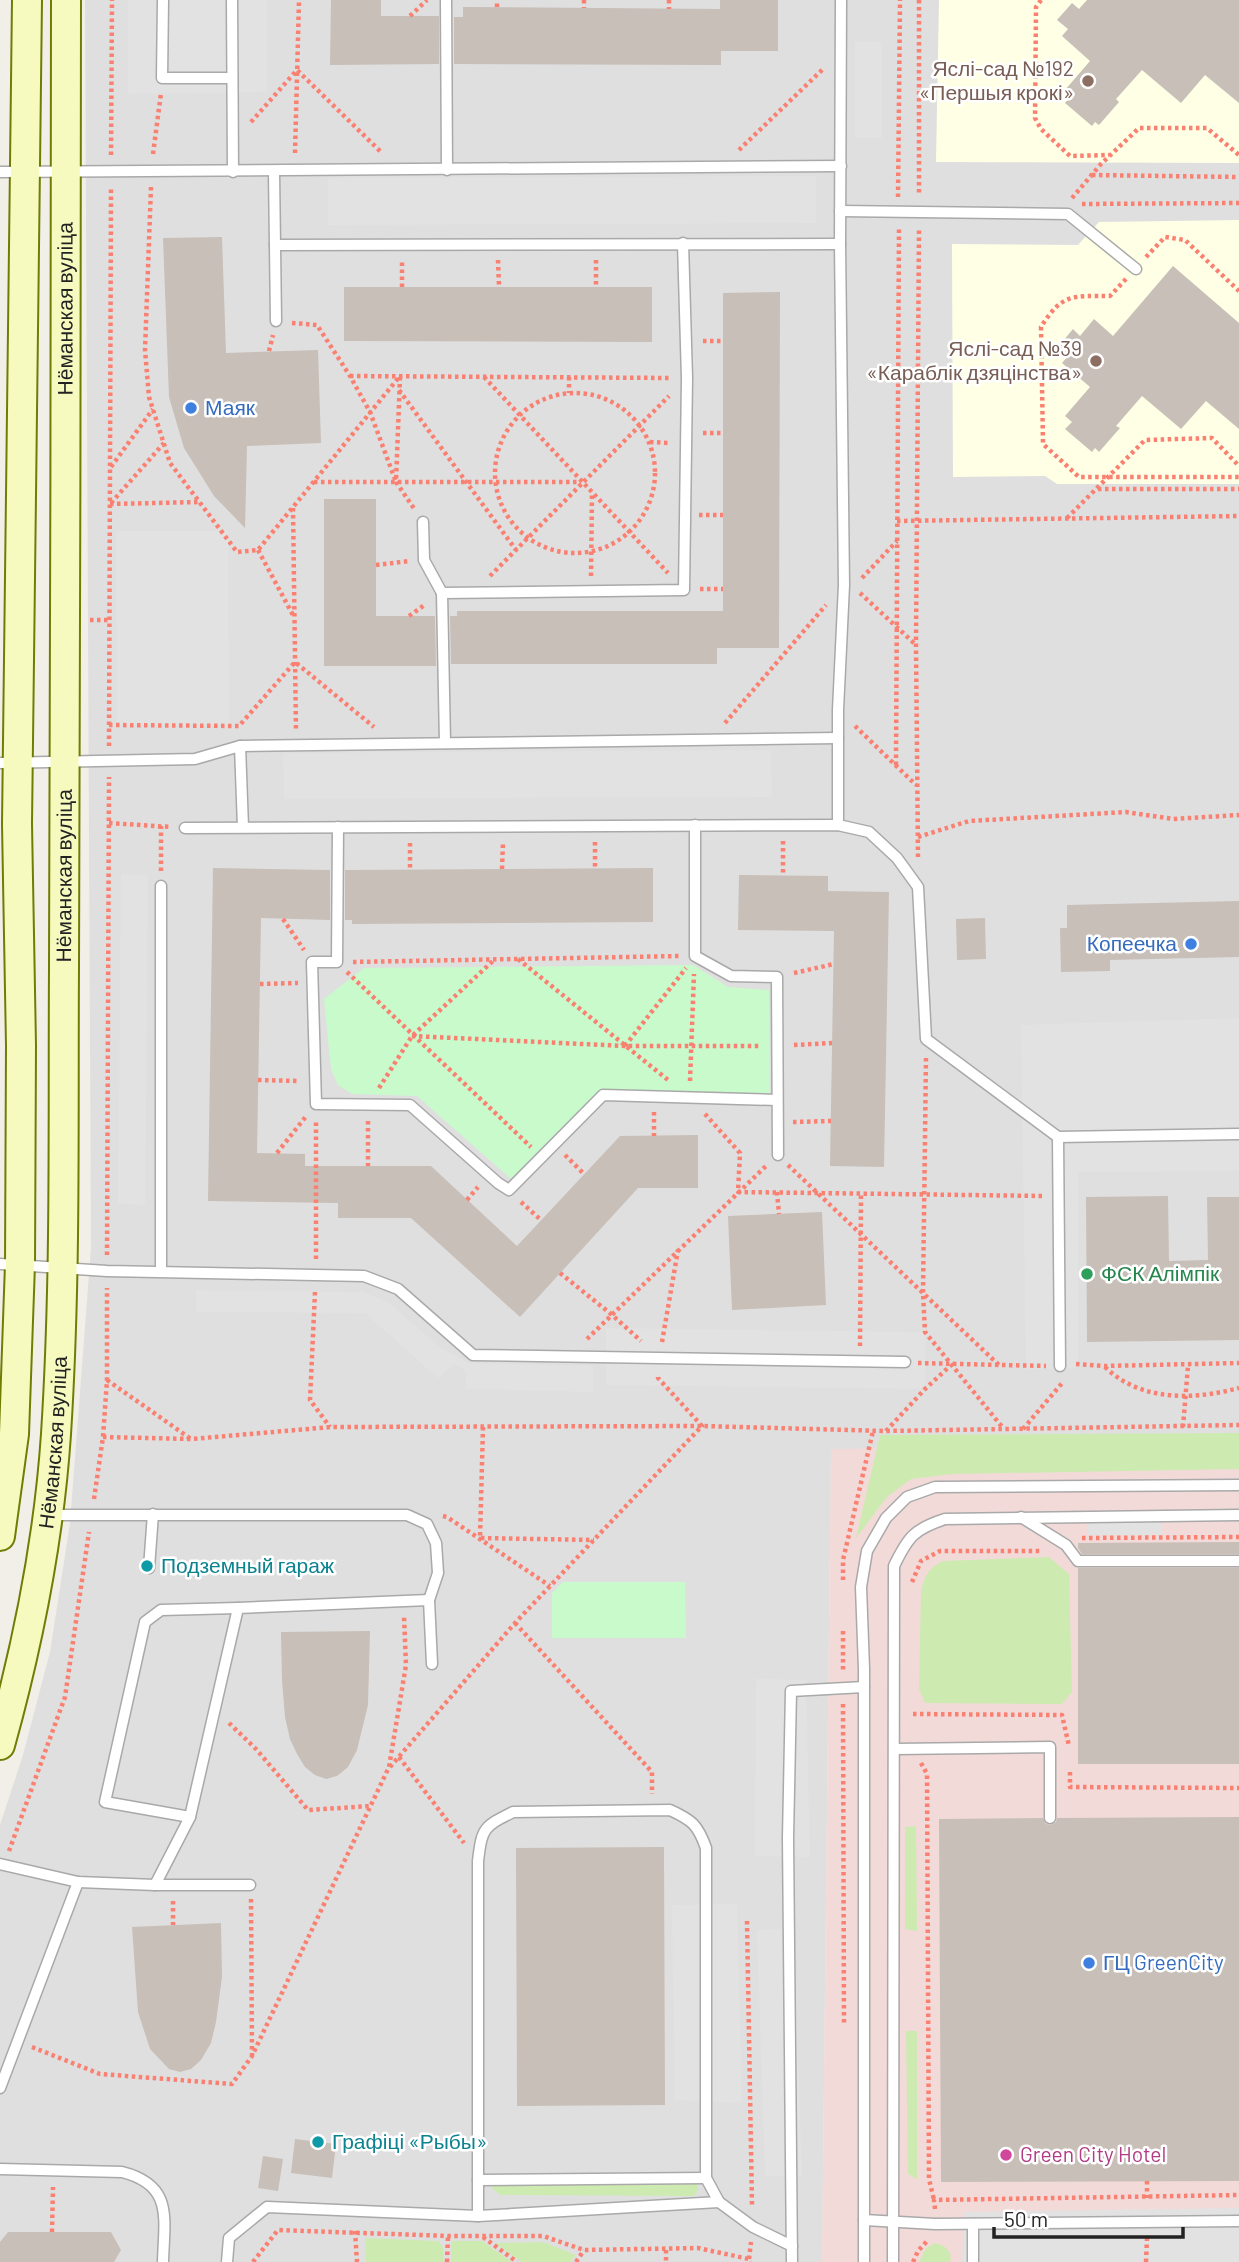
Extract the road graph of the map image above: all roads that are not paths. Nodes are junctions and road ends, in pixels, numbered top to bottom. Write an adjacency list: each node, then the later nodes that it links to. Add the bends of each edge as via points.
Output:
1 (27, 0): 10 (main road, Нёманская вуліца)
2 (66, 0): 11 (main road, Нёманская вуліца)
3 (163, 0): 7 (lane, via 162,78)
4 (232, 0): 7 (lane)
5 (446, 0): 9 (lane)
6 (841, 0): 8 (lane)
7 (232, 78): 12 (lane)
8 (841, 166): 9 (lane); 14 (lane)
9 (447, 170): 13 (lane)
10 (12, 172): 11 (lane); 25 (main road, Нёманская вуліца)
11 (65, 172): 12 (lane); 26 (main road, Нёманская вуліца)
12 (233, 172): 13 (lane)
13 (274, 172): 17 (lane)
14 (840, 211): 16 (lane); 18 (lane, via 1068,214)
15 (684, 243): 16 (lane); 17 (lane); 21 (lane, via 684,590)
16 (840, 244): 22 (lane, via 844,585)
17 (275, 245): 19 (lane)
18 (1136, 269)
19 (276, 321)
20 (423, 522): 21 (lane, via 424,560)
21 (442, 593): 23 (lane)
22 (838, 738): 23 (lane); 28 (lane)
23 (445, 743): 24 (lane)
24 (240, 746): 26 (lane, via 195,759); 29 (lane)
25 (9, 763): 26 (lane); 37 (main road, Нёманская вуліца, via 21,1046)
26 (64, 764): 38 (main road, Нёманская вуліца)
27 (695, 825): 28 (lane); 30 (lane); 33 (lane, via 695,956 731,976 777,977)
28 (838, 825): 35 (lane, via 869,832 897,858 918,887 926,1039)
29 (243, 827): 30 (lane); 31 (lane)
30 (338, 827): 33 (lane, via 337,962 312,962 316,1104 410,1105 509,1190 603,1096)
31 (185, 828)
32 (161, 886): 39 (lane)
33 (777, 1100): 36 (lane)
34 (1239, 1135): 35 (lane)
35 (1058, 1137): 41 (lane)
36 (778, 1155)
37 (10, 1264): 38 (lane); 47 (main road, Нёманская вуліца, via 14,1434)
38 (61, 1268): 39 (lane); 44 (main road, Нёманская вуліца, via 56,1436)
39 (161, 1271): 40 (lane, via 364,1276 398,1289 473,1355)
40 (905, 1362)
41 (1060, 1366)
42 (1239, 1485): 53 (lane, via 935,1487 907,1497 886,1518 867,1551 861,1587)
43 (153, 1514): 44 (lane); 49 (lane); 50 (lane, via 407,1515 427,1524 436,1542 438,1573)
44 (47, 1515): 54 (main road, Нёманская вуліца, via 19,1676)
45 (1239, 1515): 46 (lane)
46 (1020, 1517): 48 (lane, via 1066,1545 1078,1561); 55 (lane, via 944,1519 923,1526 900,1552 894,1566)
47 (0, 1536)
48 (1239, 1561)
49 (149, 1568)
50 (429, 1600): 51 (lane); 52 (lane)
51 (238, 1608): 56 (lane); 56 (lane, via 161,1610 145,1622 105,1802)
52 (432, 1664)
53 (864, 1687): 68 (lane); 72 (lane, via 791,1691)
54 (0, 1745)
55 (895, 1749): 57 (lane, via 1050,1747); 69 (lane)
56 (190, 1817): 60 (lane)
57 (1050, 1818)
58 (2, 1864): 59 (lane)
59 (78, 1882): 60 (lane); 62 (lane)
60 (155, 1885): 61 (lane)
61 (250, 1885)
62 (0, 2088)
63 (0, 2169): 74 (lane, via 137,2176 158,2194 164,2207)
64 (706, 2178): 65 (lane); 65 (lane, via 706,1848 690,1820 670,1810 652,1809 513,1812 490,1824 481,1835); 66 (lane)
65 (478, 2180): 67 (lane)
66 (719, 2203): 67 (lane); 72 (lane)
67 (478, 2216): 75 (lane, via 267,2207 229,2238)
68 (864, 2220): 69 (lane); 77 (lane)
69 (892, 2220): 71 (lane); 78 (lane)
70 (1239, 2221): 71 (lane)
71 (973, 2224): 73 (lane)
72 (792, 2246): 76 (lane)
73 (973, 2261)
74 (163, 2262)
75 (227, 2262)
76 (792, 2262)
77 (864, 2262)
78 (893, 2262)

